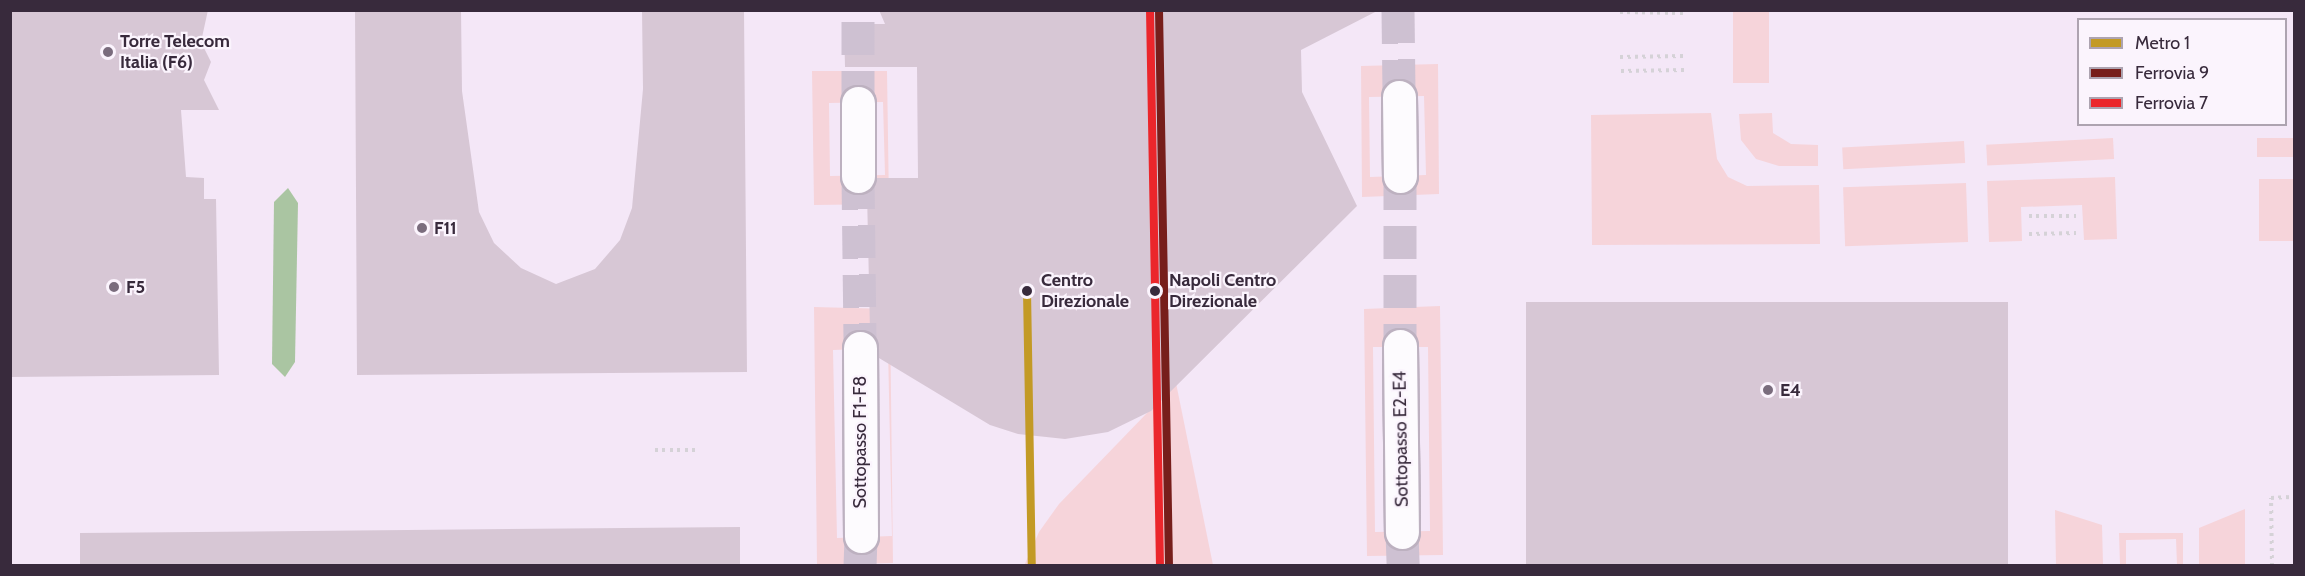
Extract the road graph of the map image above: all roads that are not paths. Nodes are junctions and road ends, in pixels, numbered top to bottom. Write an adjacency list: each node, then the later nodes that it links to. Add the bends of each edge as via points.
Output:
1 (1399, 97): 4 (street)
2 (858, 103): 3 (street)
3 (858, 176)
4 (1400, 176)
5 (1400, 346): 7 (street, Sottopasso E2-E4)
6 (860, 348): 8 (street, Sottopasso F1-F8)
7 (1402, 532)
8 (861, 536)

